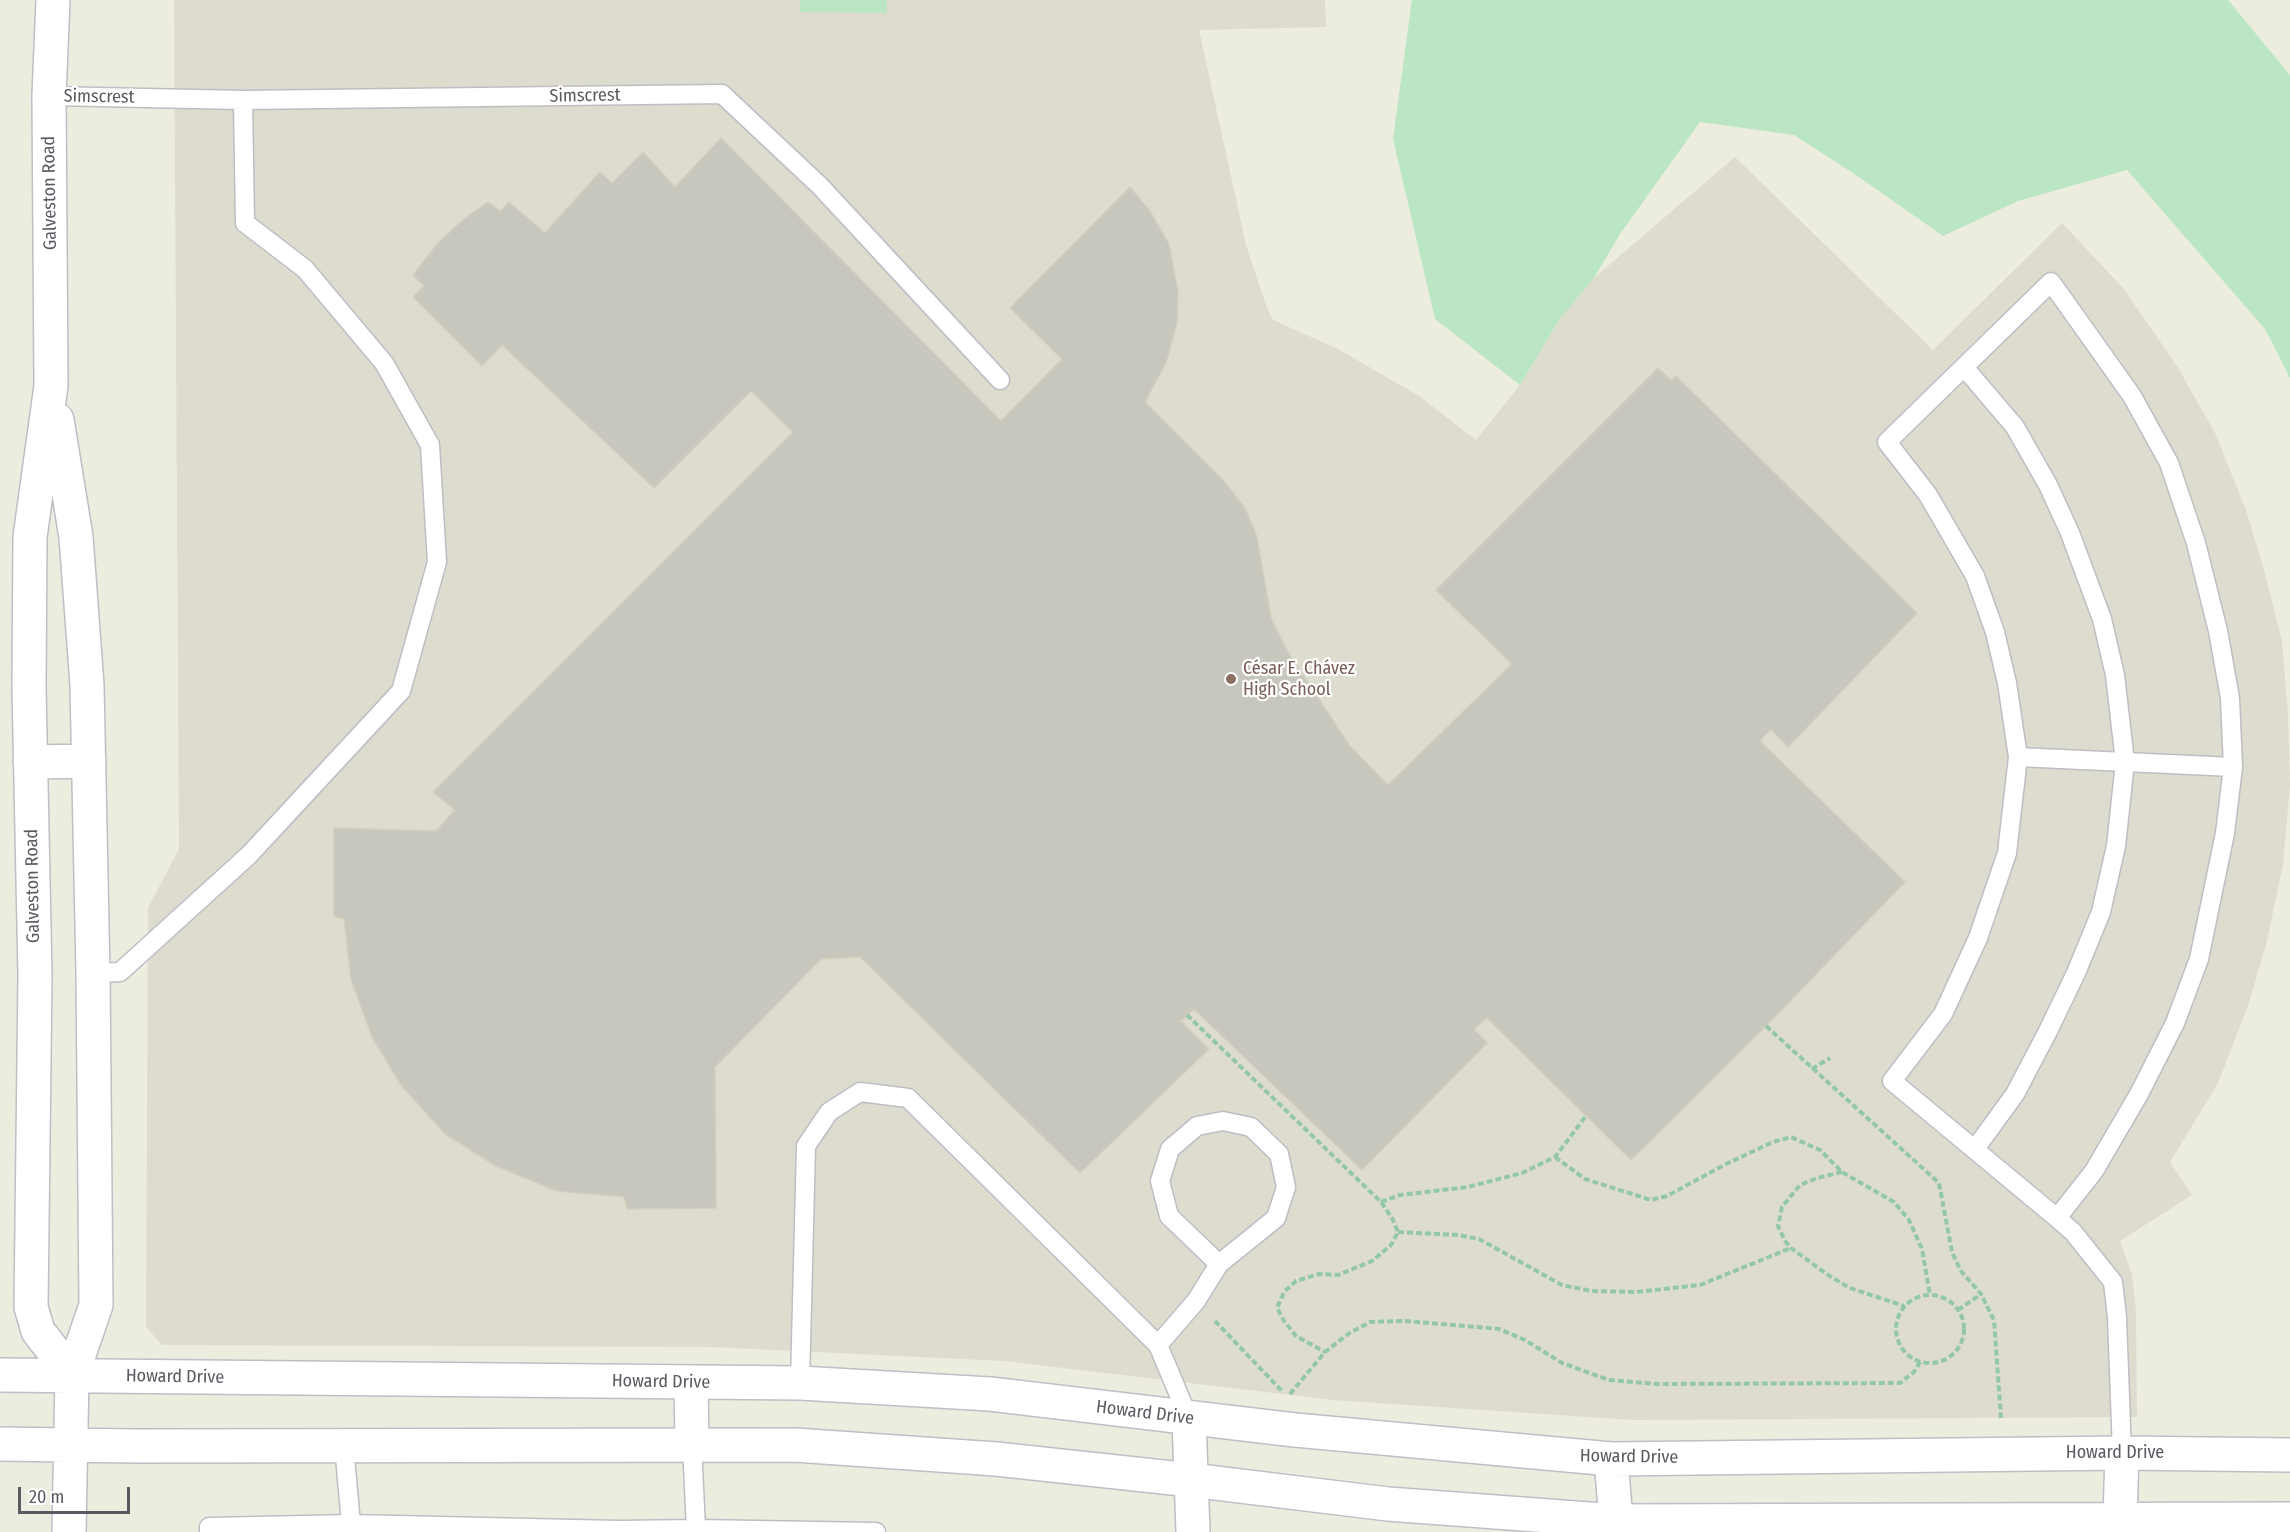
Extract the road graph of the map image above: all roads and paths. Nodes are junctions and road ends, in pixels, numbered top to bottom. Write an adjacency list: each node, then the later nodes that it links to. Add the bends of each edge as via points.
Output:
1 (52, 0): 2 (main road, Galveston Road)
2 (49, 96): 3 (lane, Simscrest); 6 (main road, Galveston Road)
3 (243, 100): 5 (lane, Simscrest, via 722,94 820,186); 12 (lane, via 245,223 305,269 384,363 430,445 436,562 401,691 249,855 120,972)
4 (1964, 367): 7 (lane, via 1887,442 1928,495 1975,576 1995,632); 10 (lane, via 2014,427 2070,533 2102,619 2115,675); 11 (lane, via 2051,282 2132,396 2169,464 2196,543 2230,698)
5 (1000, 380)
6 (51, 386): 8 (main road, Galveston Road, via 76,537); 9 (main road, Galveston Road, via 30,537)
7 (2018, 757): 10 (lane); 17 (lane, via 2007,853 1978,938 1943,1014 1892,1081)
8 (89, 761): 9 (main road); 12 (main road, Galveston Road)
9 (30, 762): 33 (main road, Galveston Road, via 35,976 31,1307 38,1331)
10 (2125, 762): 11 (lane); 17 (lane, via 2116,846 2101,912 2076,973 2015,1094)
11 (2233, 767): 21 (lane, via 2225,833 2199,959 2175,1023 2094,1171)
12 (93, 973): 33 (main road, Galveston Road, via 96,1305)
13 (1766, 1026): 15 (path)
14 (1830, 1058): 15 (path)
15 (1812, 1070): 26 (path, via 1939,1184 1952,1252 1961,1271)
16 (1586, 1116): 18 (path)
17 (1974, 1149): 21 (lane)
18 (1555, 1157): 19 (path, via 1585,1179 1652,1200 1791,1137 1820,1150); 20 (path, via 1522,1173 1479,1184 1400,1195)
19 (1842, 1172): 23 (path, via 1800,1185 1782,1207 1778,1226); 25 (path, via 1894,1203 1909,1220 1922,1249)
20 (1381, 1202)
21 (2057, 1218): 41 (lane, via 2113,1282)
22 (1398, 1232): 23 (path, via 1479,1239 1562,1285 1592,1291 1636,1292 1700,1285)
23 (1791, 1248): 28 (path, via 1850,1288)
24 (1219, 1264): 24 (lane, via 1276,1218 1286,1187 1278,1154 1251,1127 1223,1120 1197,1126 1170,1149 1160,1181 1169,1216); 27 (lane)
25 (1930, 1294): 28 (path); 29 (path, via 1950,1301)
26 (1981, 1294): 29 (path); 42 (path, via 1994,1320)
27 (1196, 1301): 30 (lane); 31 (path, via 1288,1397 1325,1352 1370,1322 1499,1329 1562,1363 1609,1380 1656,1384 1900,1383)
28 (1904, 1306): 31 (path, via 1895,1327 1897,1338 1902,1349)
29 (1958, 1310): 31 (path, via 1964,1333 1954,1354 1944,1361)
30 (1158, 1345): 35 (lane, via 908,1098 860,1092 829,1112 806,1146); 36 (lane)
31 (1920, 1362)
32 (0, 1375): 33 (main road, Howard Drive)
33 (72, 1375): 34 (main road, Howard Drive); 39 (main road, Galveston Road)
34 (691, 1382): 35 (main road, Howard Drive); 38 (main road)
35 (800, 1383): 36 (main road, Howard Drive, via 990,1394)
36 (1189, 1419): 44 (main road, Howard Drive); 45 (main road)
37 (0, 1444): 39 (main road)
38 (692, 1445): 40 (main road); 45 (main road, via 795,1445 899,1452); 50 (lane)
39 (71, 1446): 40 (main road); 53 (main road, Galveston Road)
40 (344, 1446): 49 (lane)
41 (2122, 1452): 42 (main road, Howard Drive); 43 (main road, Howard Drive); 48 (main road)
42 (2003, 1454): 44 (main road, Howard Drive)
43 (2290, 1455)
44 (1611, 1459): 47 (main road)
45 (1191, 1480): 47 (main road, via 1388,1504); 56 (main road)
46 (2290, 1519): 48 (main road)
47 (1616, 1521): 48 (main road)
48 (2120, 1526)
49 (351, 1528): 51 (lane); 54 (lane, via 209,1527)
50 (696, 1528): 52 (lane); 55 (lane)
51 (596, 1531): 52 (lane)
52 (619, 1531)
53 (69, 1532)
54 (209, 1532)
55 (876, 1532)
56 (1193, 1532)

